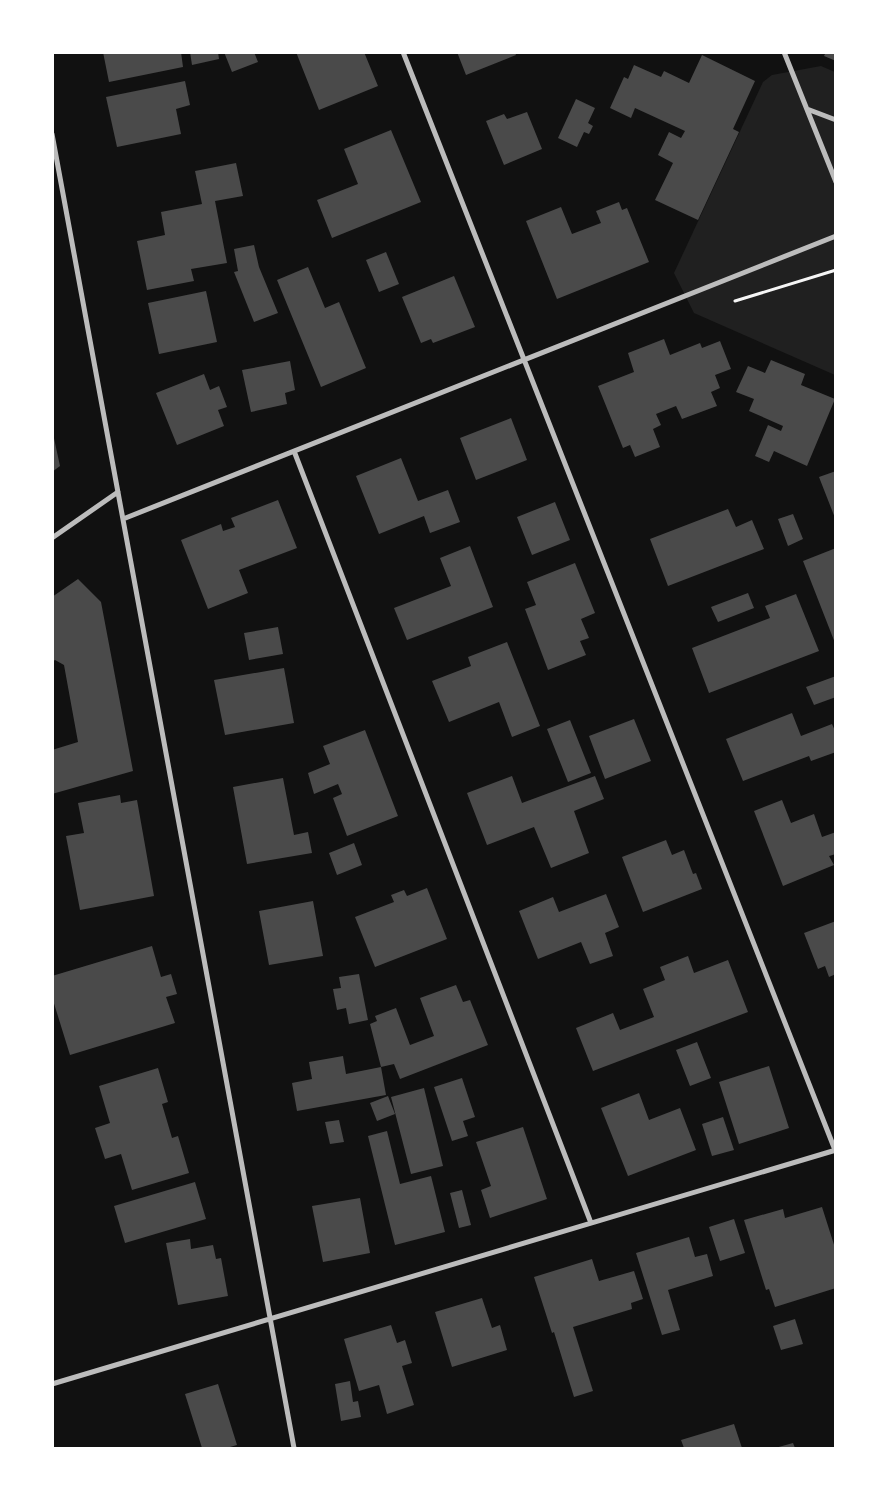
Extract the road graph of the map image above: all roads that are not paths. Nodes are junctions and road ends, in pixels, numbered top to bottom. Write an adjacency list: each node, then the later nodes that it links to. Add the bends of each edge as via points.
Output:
1 (403, 52): 8 (street)
2 (784, 52): 3 (street)
3 (807, 110): 4 (street); 6 (street)
4 (836, 120)
5 (52, 134): 10 (street)
6 (836, 182)
7 (836, 236): 8 (street)
8 (524, 359): 9 (street); 13 (street)
9 (294, 451): 11 (street); 14 (street)
10 (118, 492): 11 (street); 12 (street)
11 (123, 519): 15 (street)
12 (52, 538)
13 (835, 1150): 14 (street)
14 (591, 1223): 15 (street)
15 (270, 1319): 16 (street); 17 (street)
16 (52, 1384)
17 (294, 1448)

